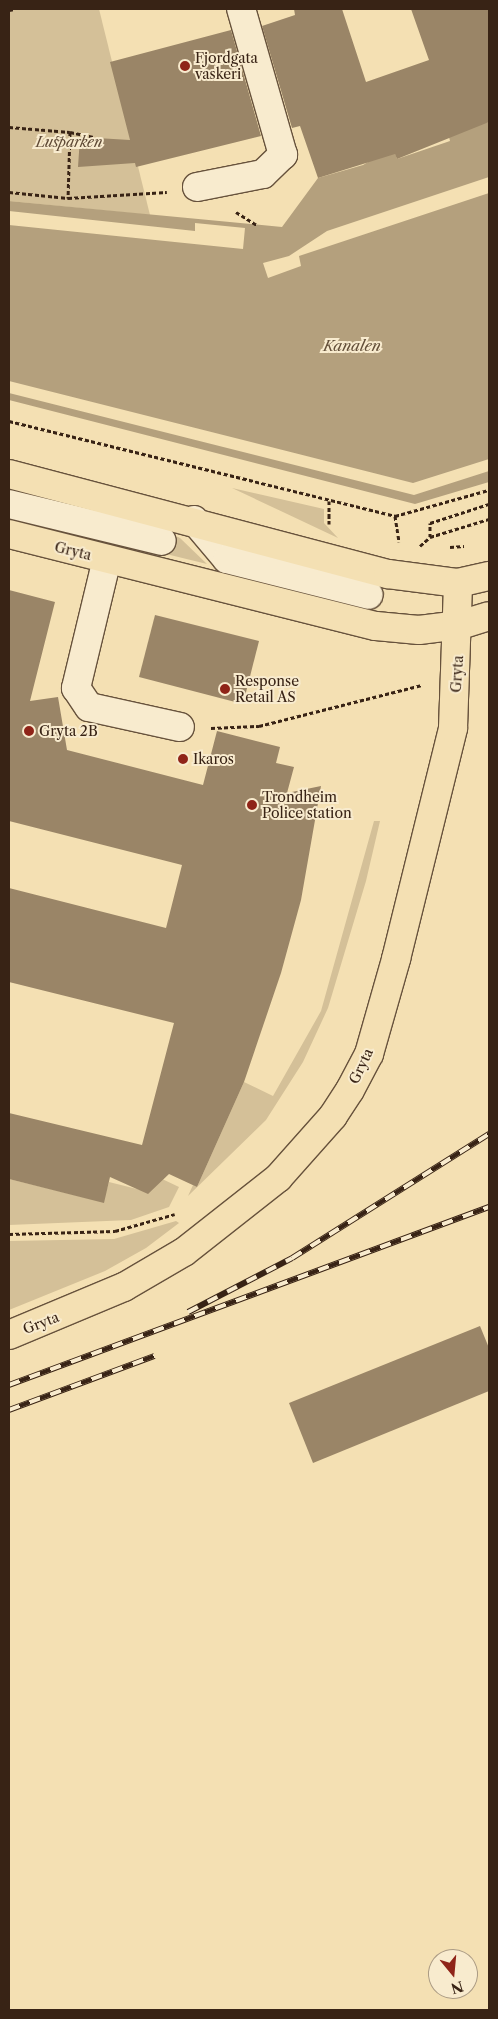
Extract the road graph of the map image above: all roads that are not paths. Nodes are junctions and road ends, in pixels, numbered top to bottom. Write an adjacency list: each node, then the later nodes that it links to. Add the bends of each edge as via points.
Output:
1 (241, 9): 2 (lane, via 282,156 263,174)
2 (196, 187)
3 (9, 474): 5 (main road)
4 (9, 504): 7 (lane)
5 (194, 520): 10 (main road, via 322,559); 11 (lane, via 227,559)
6 (9, 534): 8 (main road, Gryta)
7 (162, 541)
8 (107, 559): 13 (main road, Gryta, via 376,626 419,630); 14 (lane, via 76,688 89,707)
9 (489, 576): 10 (main road)
10 (458, 583): 13 (main road, Gryta)
11 (369, 595)
12 (489, 616): 13 (main road, Gryta)
13 (460, 626): 15 (main road, Gryta, via 453,728 396,959 369,1054 342,1103 278,1178 184,1252 124,1287)
14 (190, 728)
15 (9, 1335)

